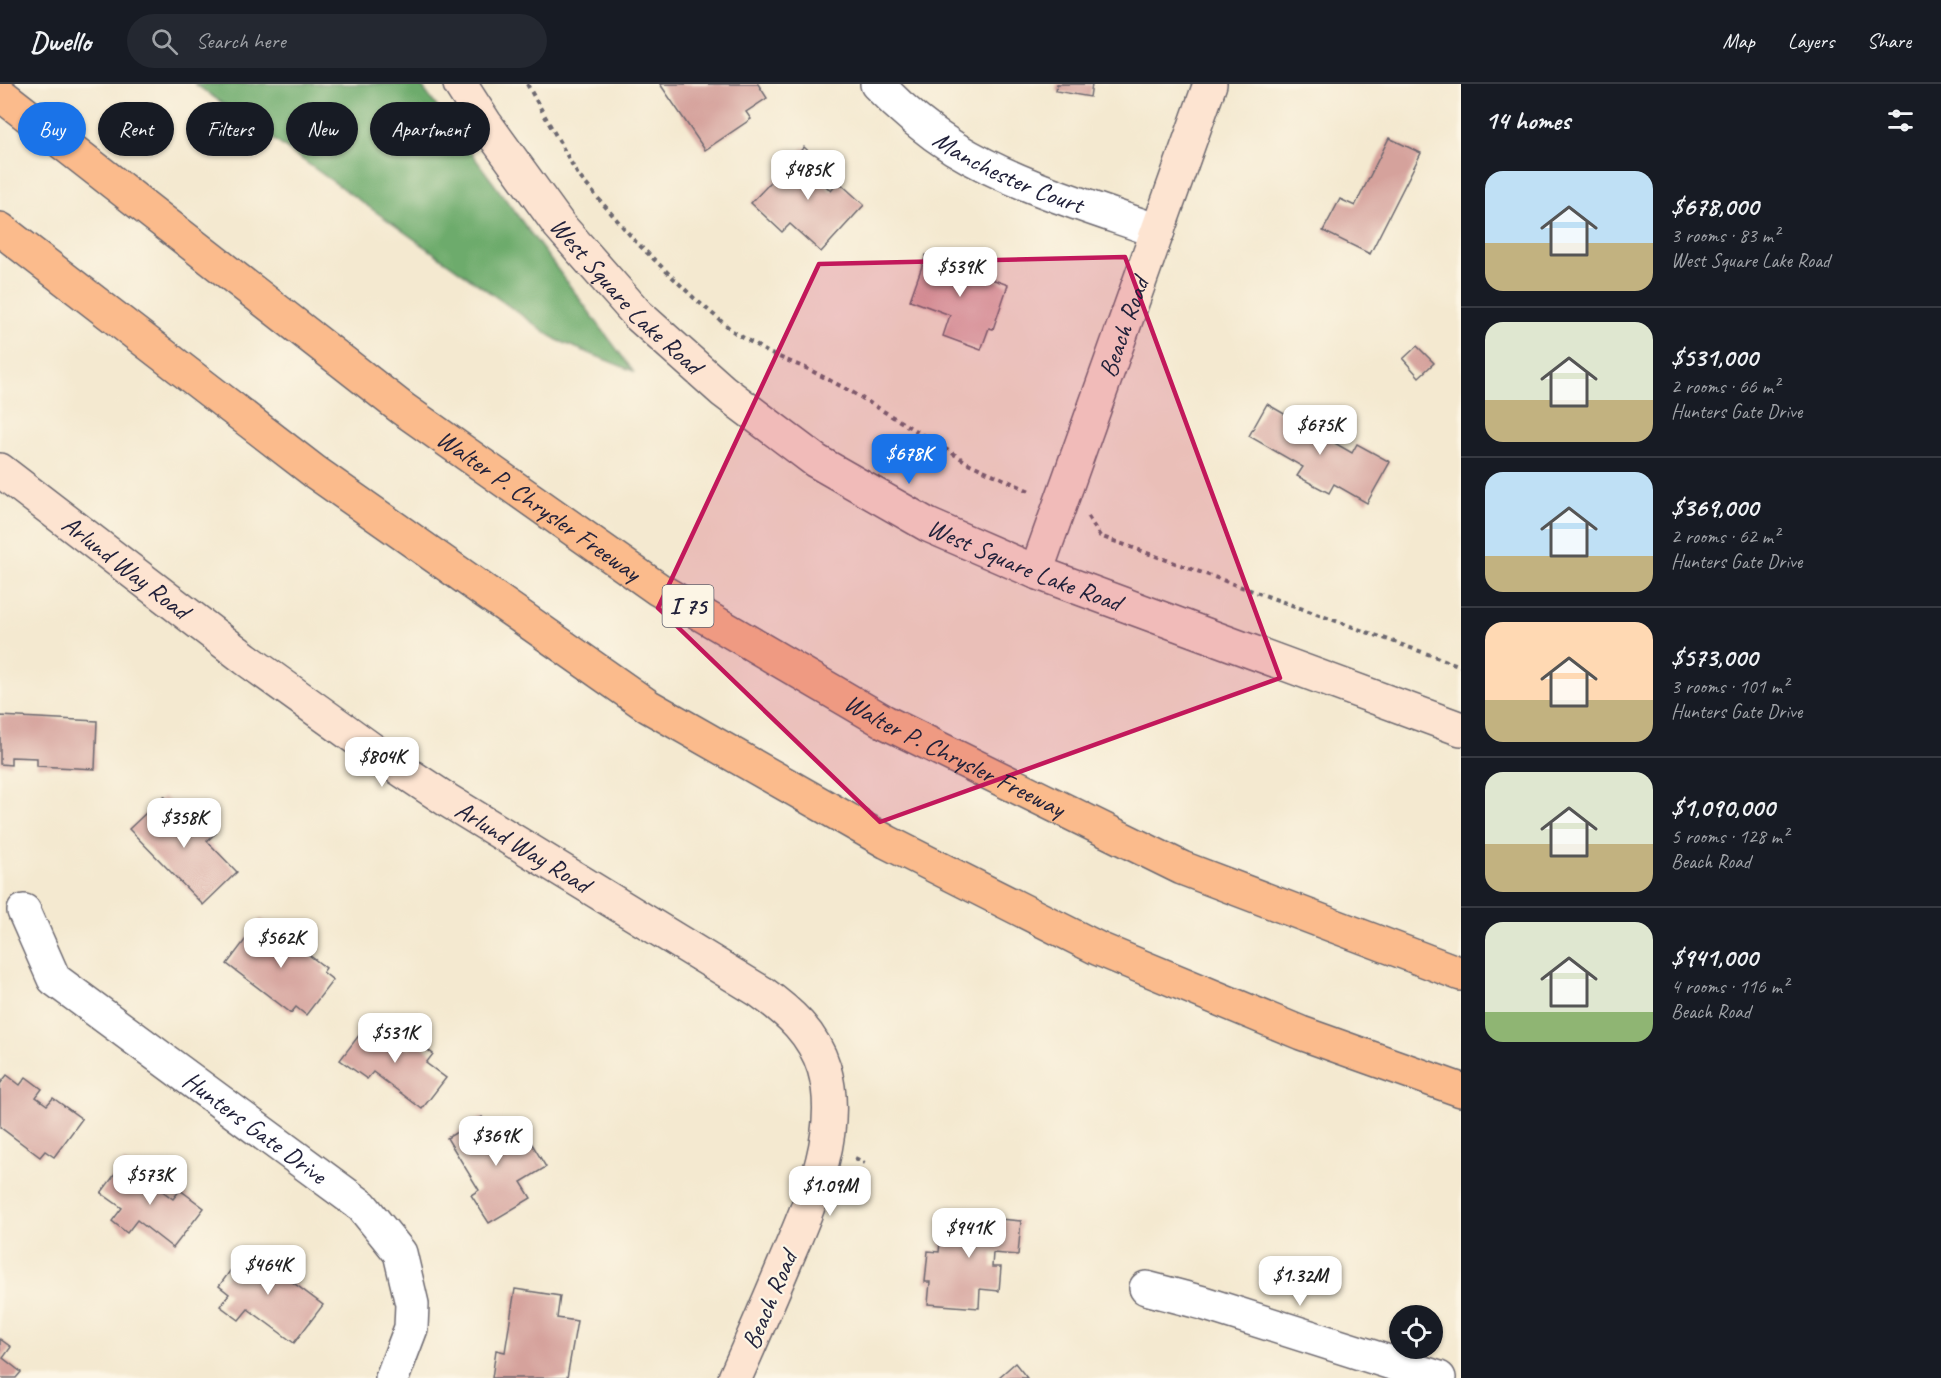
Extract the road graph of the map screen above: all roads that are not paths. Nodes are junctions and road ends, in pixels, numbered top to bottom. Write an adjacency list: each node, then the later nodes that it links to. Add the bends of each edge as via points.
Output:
1 (460, 84): 8 (street, West Square Lake Road, via 559,225 638,315 723,391 816,461 927,525)
2 (877, 84): 6 (street, Manchester Court, via 925,128 999,172)
3 (1210, 84): 6 (street, Beach Road)
4 (0, 94): 11 (highway, Walter P. Chrysler Freeway / I 75, via 403,409 658,589 885,722 1182,868)
5 (0, 229): 13 (highway, via 315,472 648,706 887,842 1099,949 1301,1034)
6 (1158, 231): 8 (street, Beach Road)
7 (0, 470): 12 (street, Arlund Way Road, via 246,659 386,759 761,992 793,1017)
8 (1036, 572): 9 (street, West Square Lake Road)
9 (1461, 729)
10 (24, 911): 15 (street, Hunters Gate Drive, via 54,979 362,1206 400,1253 412,1304 411,1328)
11 (1461, 974)
12 (815, 1047): 16 (street, Beach Road, via 828,1090 829,1114 821,1165 798,1232)
13 (1461, 1090)
14 (1146, 1288): 17 (street)
15 (392, 1378)
16 (735, 1378)
17 (1438, 1378)

